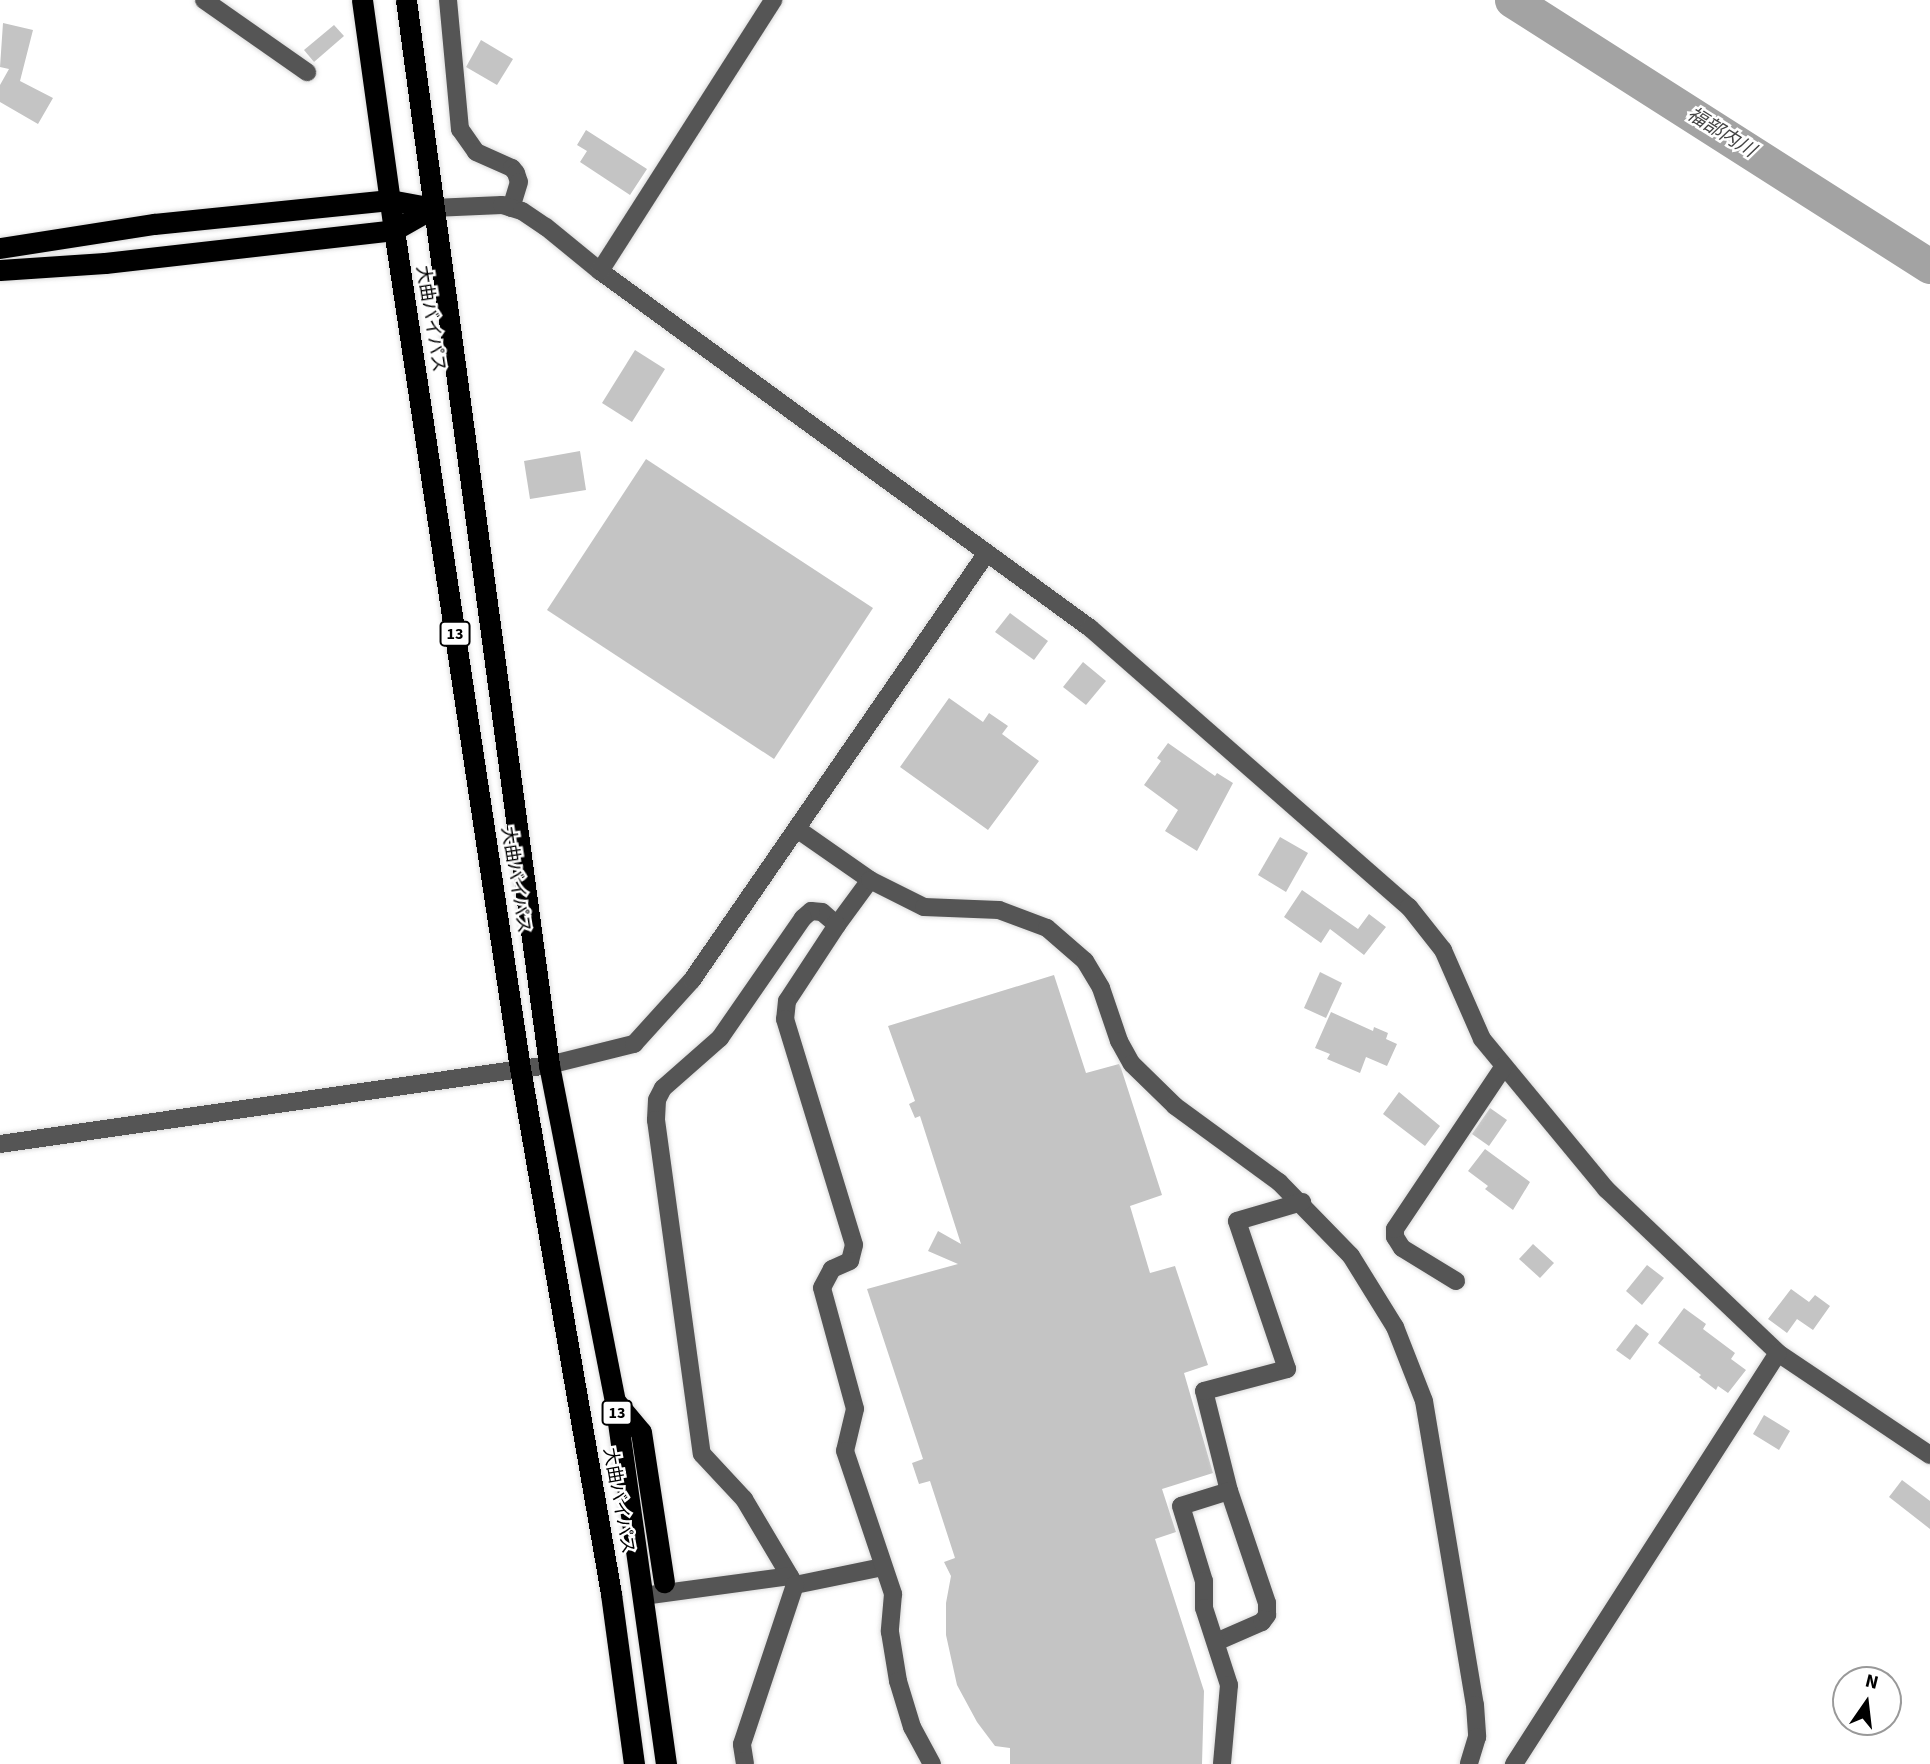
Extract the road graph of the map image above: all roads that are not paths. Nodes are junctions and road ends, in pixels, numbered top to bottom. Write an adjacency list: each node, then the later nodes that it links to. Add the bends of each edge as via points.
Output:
1 (204, 0): 6 (street)
2 (362, 0): 7 (highway, 大曲バイパス / 13)
3 (406, 0): 8 (highway, 大曲バイパス / 13)
4 (448, 0): 9 (street, via 460,129 476,152 516,173 519,182)
5 (773, 0): 13 (street)
6 (307, 72)
7 (390, 200): 8 (highway); 10 (highway, 大曲バイパス / 13); 11 (highway)
8 (433, 208): 9 (street, via 482,204); 10 (highway); 18 (highway, 大曲バイパス / 13)
9 (511, 208): 13 (street, via 546,227)
10 (394, 230): 12 (highway); 20 (highway, 大曲バイパス / 13)
11 (0, 247)
12 (0, 270)
13 (600, 271): 14 (street)
14 (986, 554): 15 (street); 19 (street, via 1090,628 1409,907 1443,950 1482,1039)
15 (797, 829): 16 (street); 18 (street, via 692,980 634,1044)
16 (870, 880): 17 (street); 22 (street, via 924,908 999,910 1047,928 1085,961 1132,1064 1175,1106)
17 (837, 925): 28 (street, via 787,1001 785,1020 854,1245 850,1261 828,1274 822,1288 855,1409 845,1451); 29 (street, via 822,912 811,911 803,918 720,1038 663,1088 657,1100 656,1120 702,1454 744,1499)
18 (549, 1065): 20 (street); 25 (highway, 大曲バイパス / 13)
19 (1504, 1066): 23 (street, via 1395,1230 1402,1248); 24 (street, via 1606,1189)
20 (520, 1068): 21 (street); 33 (highway, 大曲バイパス / 13, via 611,1594)
21 (0, 1144)
22 (1302, 1202): 27 (street, via 1237,1221 1287,1368 1203,1391); 38 (street, via 1352,1256 1371,1286 1397,1330 1424,1401 1475,1705 1477,1737)
23 (1456, 1281)
24 (1778, 1353): 26 (street); 39 (street)
25 (615, 1401): 30 (highway, via 641,1432); 31 (highway, 大曲バイパス / 13)
26 (1930, 1455)
27 (1229, 1491): 32 (street, via 1268,1615); 32 (street, via 1181,1506 1204,1581 1204,1608)
28 (883, 1567): 29 (street); 36 (street, via 893,1594 890,1632 898,1681 912,1727)
29 (789, 1575): 30 (street); 31 (street); 35 (street, via 742,1744)
30 (664, 1582)
31 (643, 1596): 34 (highway, 大曲バイパス / 13)
32 (1216, 1642): 37 (street, via 1229,1685)
33 (634, 1764)
34 (666, 1764)
35 (745, 1764)
36 (932, 1764)
37 (1223, 1764)
38 (1469, 1764)
39 (1514, 1764)

